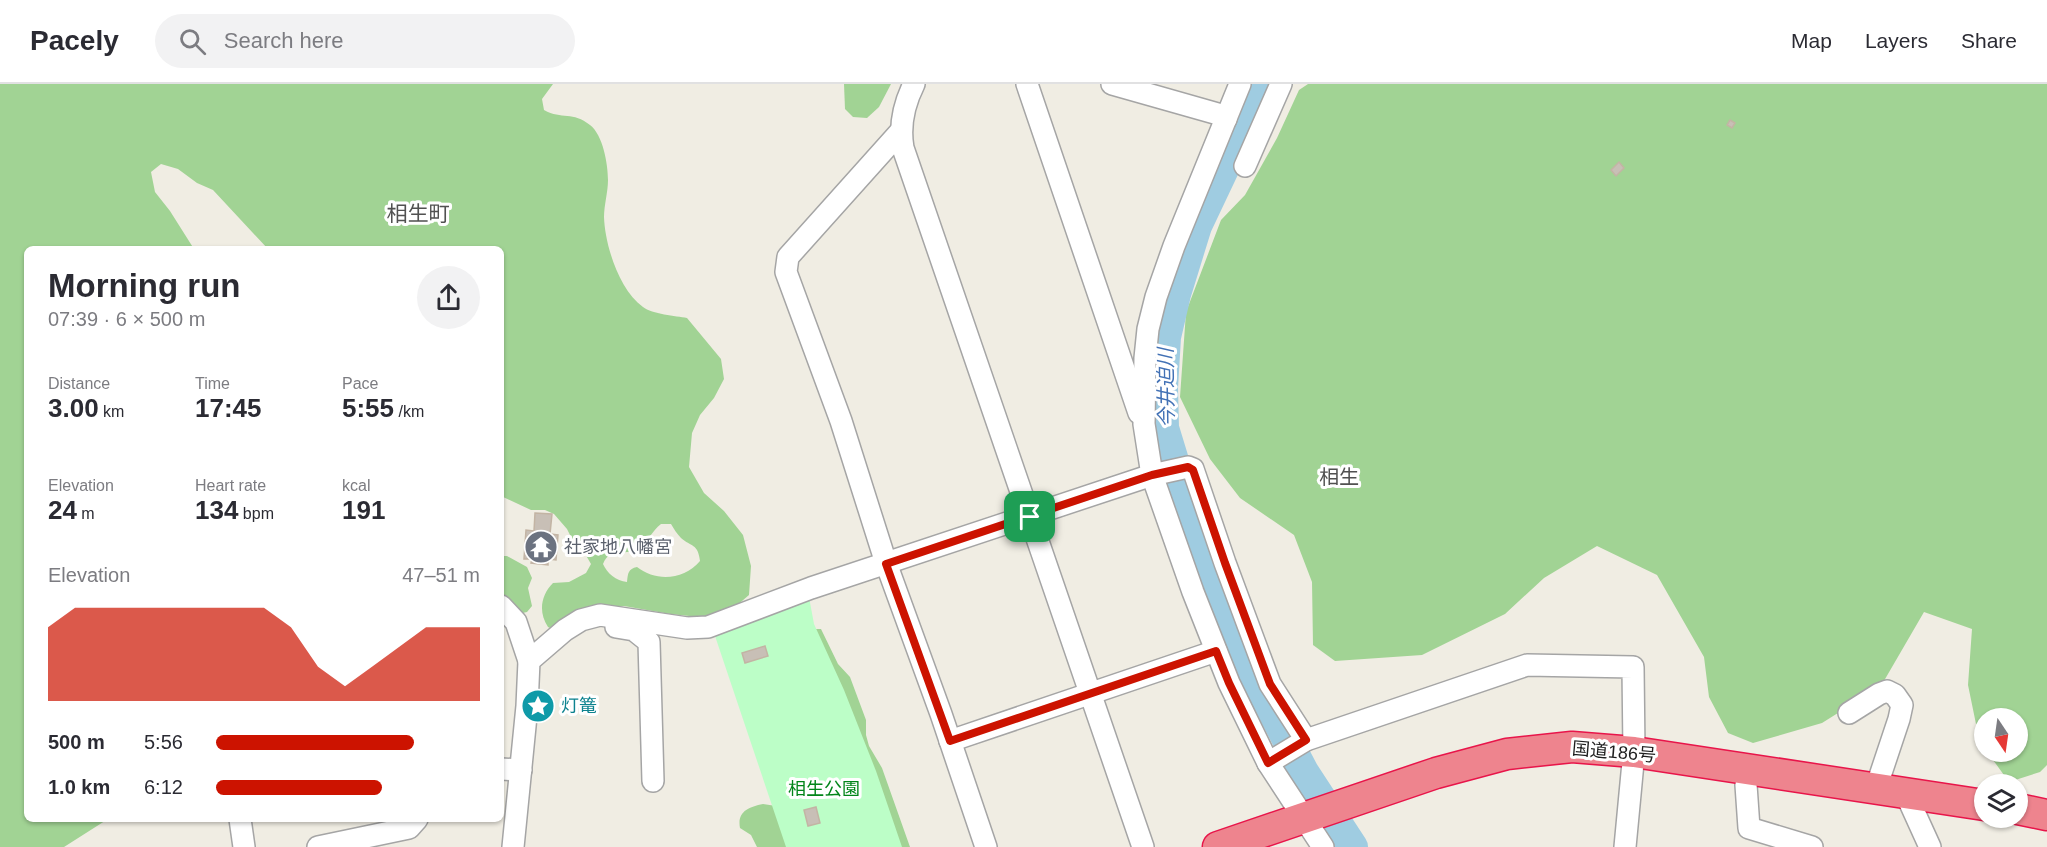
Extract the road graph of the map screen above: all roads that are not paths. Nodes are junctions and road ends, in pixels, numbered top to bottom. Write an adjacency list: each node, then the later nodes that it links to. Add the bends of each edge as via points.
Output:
1 (914, 84): 8 (street, via 906,100)
2 (1027, 84): 10 (street)
3 (1113, 84): 6 (street)
4 (1240, 84): 7 (street)
5 (1281, 84): 9 (street)
6 (1139, 88): 7 (street)
7 (1226, 119): 10 (street, via 1156,297 1145,358)
8 (900, 132): 12 (street); 13 (street, via 788,257 786,272 841,421)
9 (1245, 166)
10 (1144, 424): 11 (street)
11 (1158, 473): 12 (street); 16 (street, via 1185,572); 21 (street, via 1188,467 1193,470 1270,684)
12 (1030, 517): 13 (street); 18 (street)
13 (886, 564): 15 (street, via 708,627 687,628 600,615); 20 (street)
14 (504, 609): 17 (street, via 516,622)
15 (565, 630): 17 (street); 26 (street, via 626,628 650,642)
16 (1216, 651): 18 (street); 23 (street, via 1229,683)
17 (529, 661): 25 (street, via 527,706)
18 (1090, 693): 20 (street); 39 (street)
19 (1849, 713): 27 (street, via 1887,691 1896,695 1902,705)
20 (950, 741): 38 (street)
21 (1303, 742): 22 (street, via 1527,665 1617,666 1633,667); 23 (street)
22 (1634, 752): 24 (highway, 国道186号); 31 (highway, 国道186号, via 1572,747 1507,754 1436,773); 43 (street)
23 (1272, 760): 31 (street)
24 (1749, 769): 27 (highway, 国道186号); 44 (street, via 1749,828)
25 (511, 770): 37 (street)
26 (653, 781)
27 (1876, 788): 28 (highway, 国道186号)
28 (1905, 792): 29 (highway, 国道186号); 45 (street)
29 (1974, 803)
30 (2028, 811): 32 (highway)
31 (1319, 813): 40 (highway, 国道186号); 41 (street)
32 (2047, 814)
33 (240, 822): 35 (street)
34 (414, 822): 36 (street, via 409,828)
35 (244, 847)
36 (318, 847)
37 (513, 847)
38 (986, 847)
39 (1143, 847)
40 (1218, 847)
41 (1323, 847)
42 (1619, 847): 43 (street)
43 (1625, 847)
44 (1812, 847)
45 (1930, 847)

